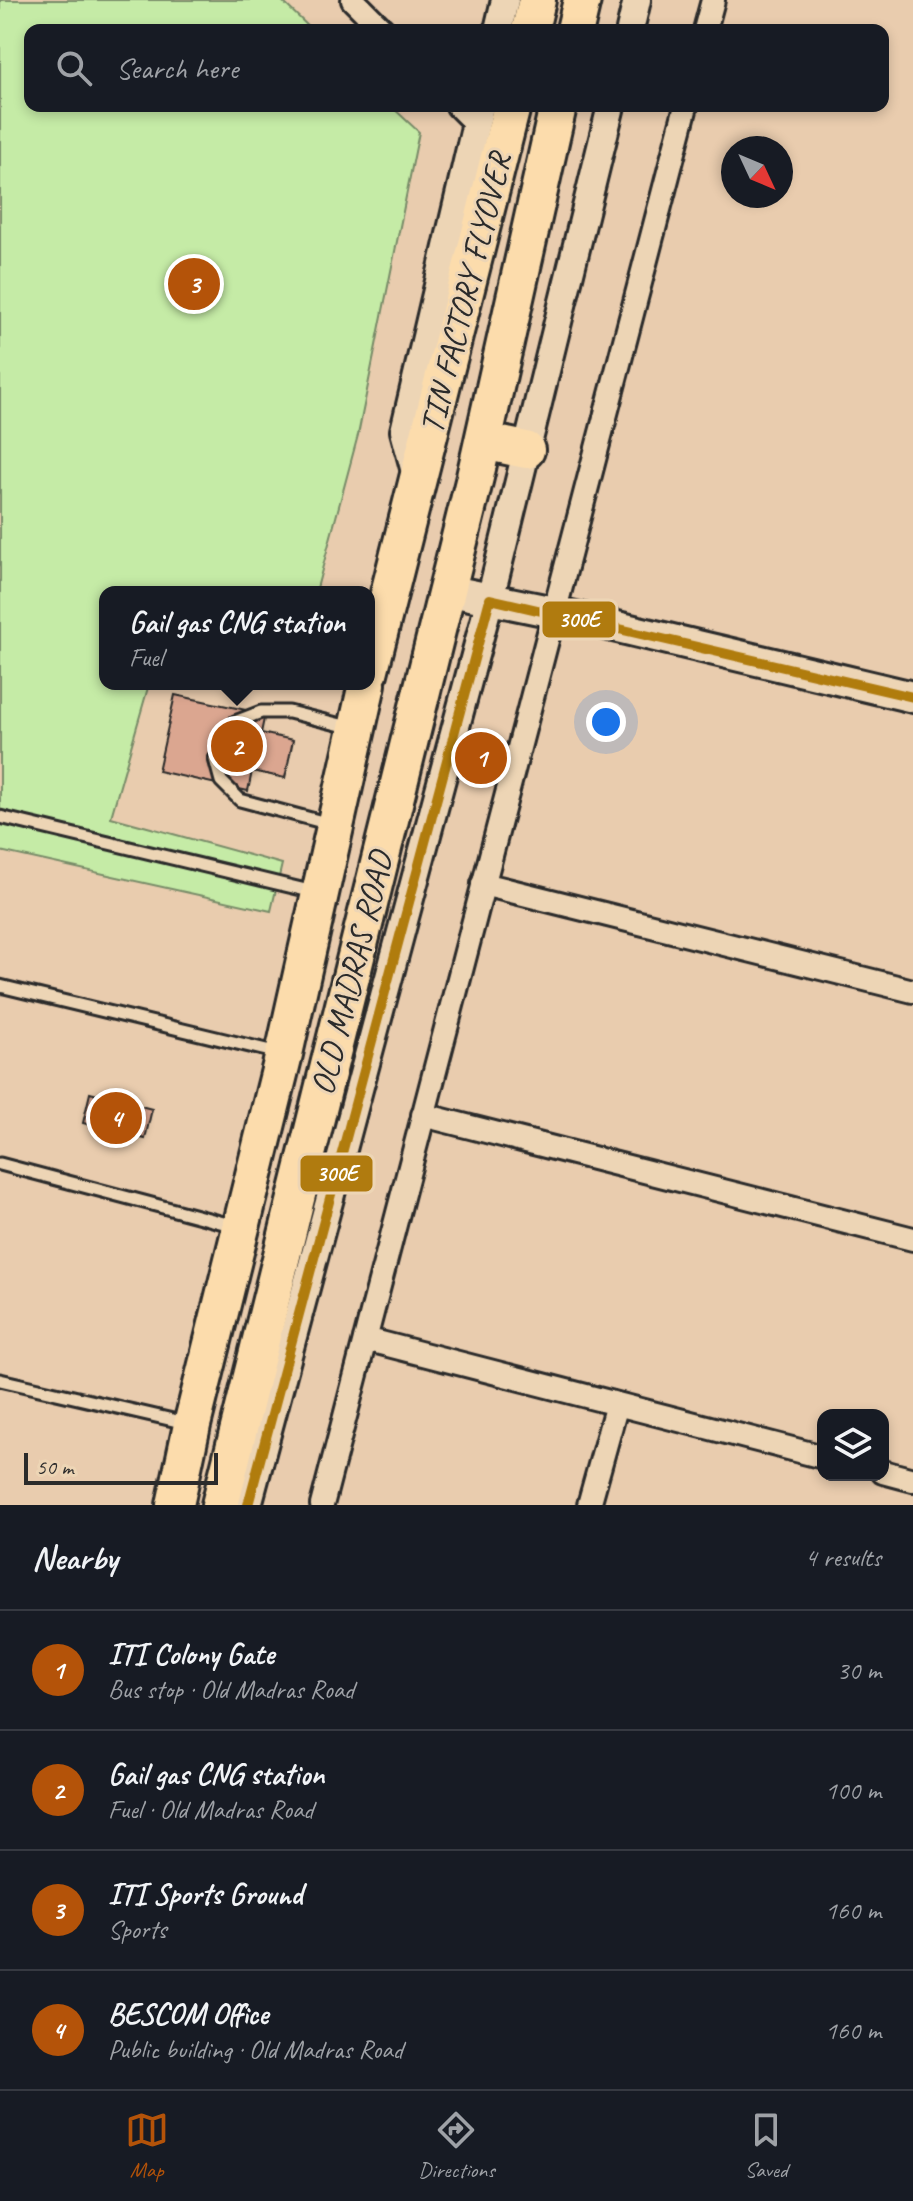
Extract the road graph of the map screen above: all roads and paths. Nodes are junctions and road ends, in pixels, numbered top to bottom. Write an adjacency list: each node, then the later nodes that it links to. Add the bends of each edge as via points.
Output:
1 (353, 0): 7 (street)
2 (505, 0): 8 (street)
3 (537, 0): 9 (highway)
4 (582, 0): 10 (highway)
5 (637, 0): 11 (street)
6 (713, 0): 12 (street)
7 (377, 24)
8 (499, 24)
9 (531, 24)
10 (576, 24)
11 (631, 24)
12 (707, 24)
13 (471, 112): 20 (street, via 404,431)
14 (510, 112): 20 (highway, TIN FACTORY FLYOVER)
15 (557, 112): 18 (highway, TIN FACTORY FLYOVER)
16 (610, 112): 19 (street)
17 (684, 112): 23 (street)
18 (483, 441): 19 (highway); 21 (highway, OLD MADRAS ROAD)
19 (526, 450): 22 (street)
20 (417, 479): 24 (highway)
21 (446, 590): 22 (main road); 47 (highway, OLD MADRAS ROAD)
22 (490, 599): 23 (main road); 48 (street)
23 (554, 612): 26 (main road); 30 (street)
24 (375, 649)
25 (366, 690): 27 (highway, OLD MADRAS ROAD)
26 (913, 697)
27 (356, 729): 29 (highway, OLD MADRAS ROAD); 29 (lane, via 289,712 261,712 235,722 215,759 221,781 240,800)
28 (0, 817): 31 (lane)
29 (334, 826): 31 (highway, OLD MADRAS ROAD)
30 (483, 884): 33 (street); 35 (street)
31 (319, 893): 34 (highway, OLD MADRAS ROAD)
32 (0, 986): 34 (lane)
33 (913, 991)
34 (284, 1054): 37 (highway, OLD MADRAS ROAD)
35 (423, 1115): 38 (street); 39 (street)
36 (0, 1164): 37 (lane)
37 (241, 1228): 42 (highway, OLD MADRAS ROAD)
38 (913, 1239)
39 (365, 1339): 41 (street); 49 (street)
40 (0, 1380): 42 (lane)
41 (617, 1404): 43 (street); 50 (street)
42 (192, 1425): 46 (highway, OLD MADRAS ROAD)
43 (817, 1455)
44 (889, 1474): 45 (street)
45 (913, 1480)
46 (175, 1505)
47 (220, 1505)
48 (248, 1505)
49 (322, 1505)
50 (589, 1505)

